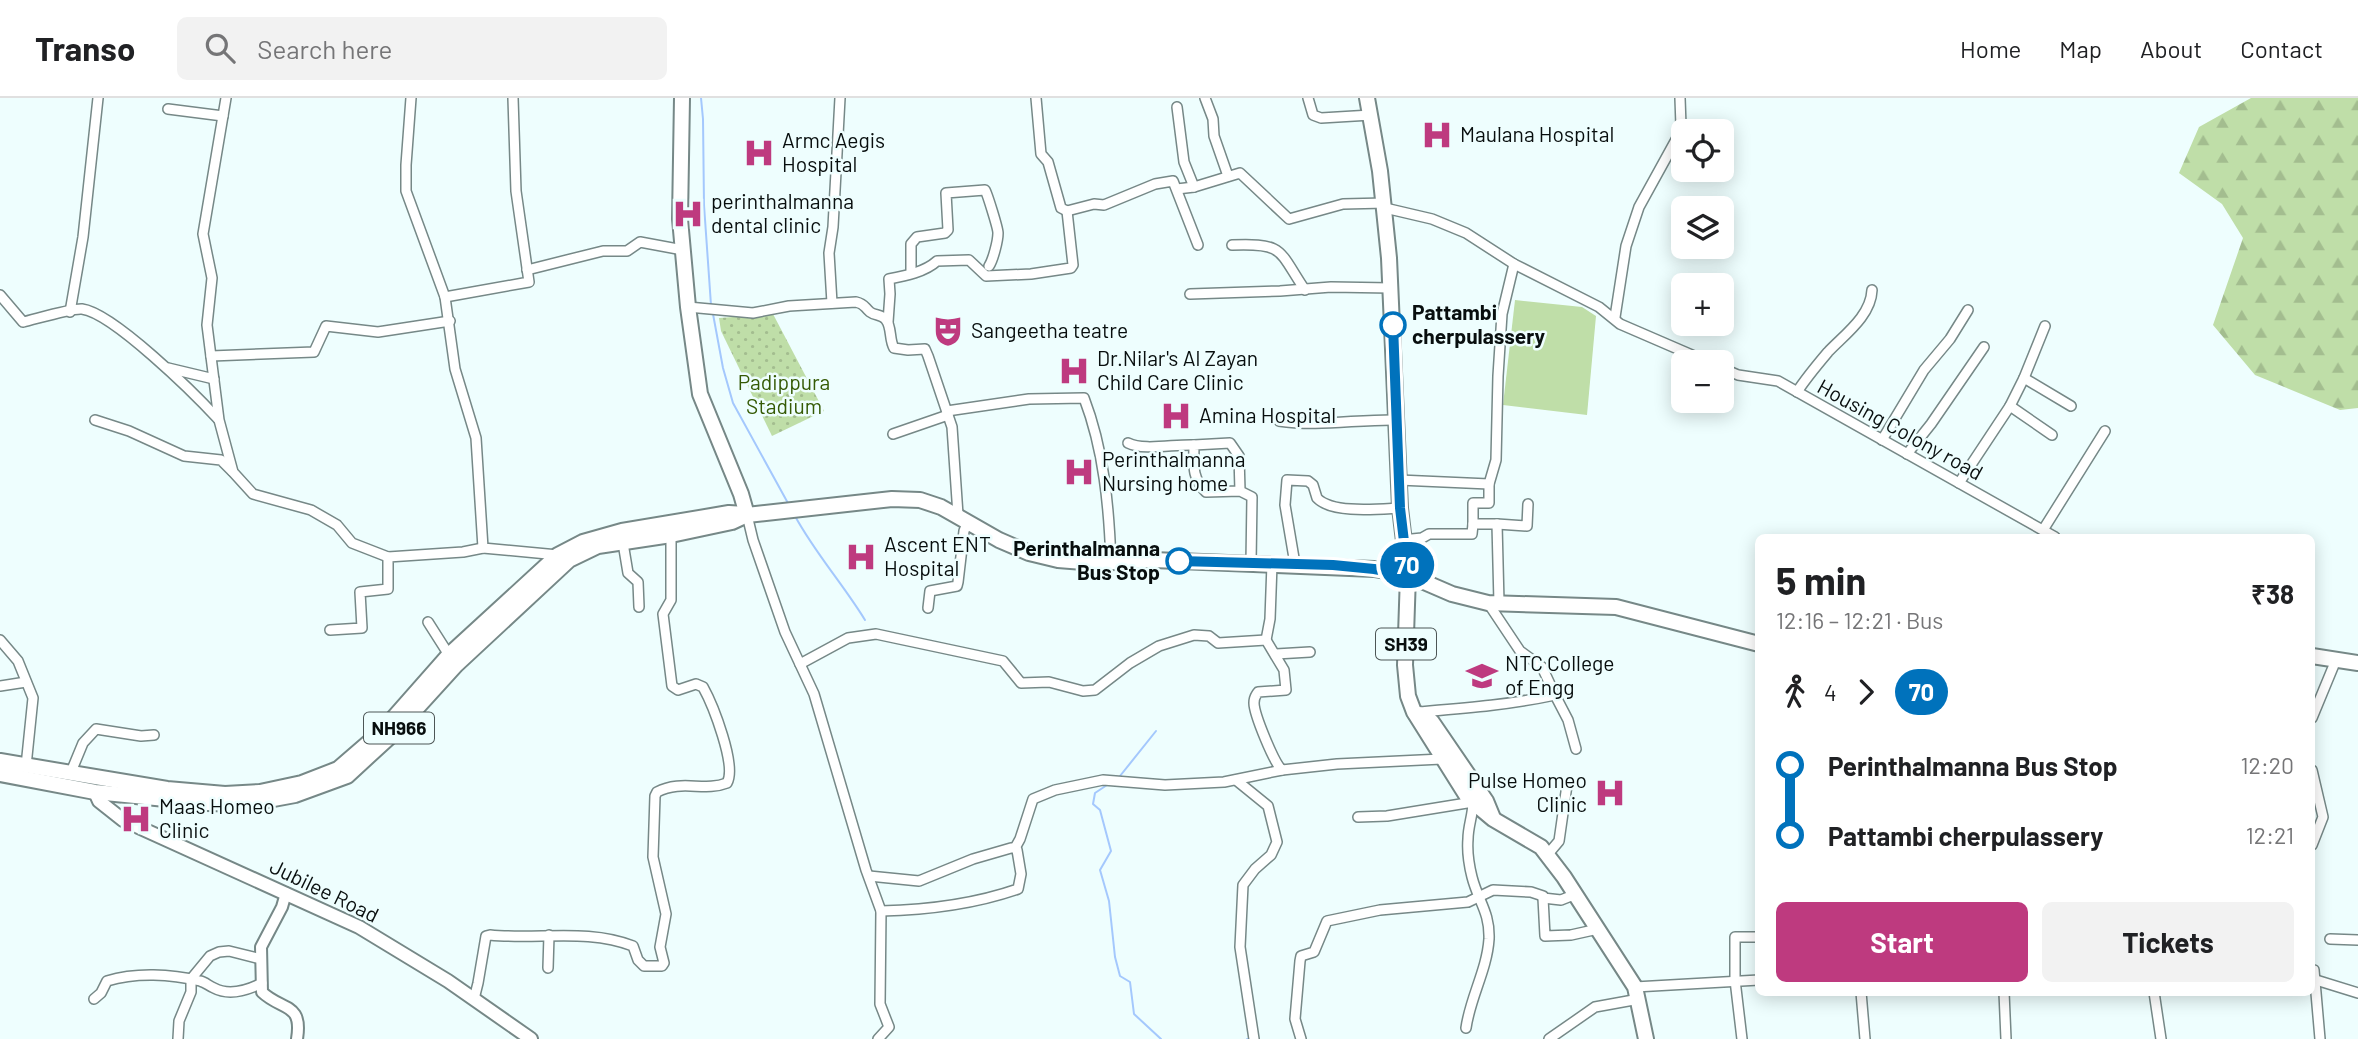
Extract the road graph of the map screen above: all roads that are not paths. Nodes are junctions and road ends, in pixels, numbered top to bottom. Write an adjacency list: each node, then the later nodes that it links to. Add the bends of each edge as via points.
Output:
1 (98, 98): 37 (street)
2 (226, 98): 15 (street)
3 (411, 98): 33 (street, via 406,191)
4 (513, 98): 26 (street, via 516,191)
5 (682, 98): 23 (main road)
6 (840, 98): 34 (street, via 829,253)
7 (1036, 98): 20 (street, via 1041,154 1048,162 1061,208)
8 (1205, 98): 16 (street)
9 (1308, 98): 14 (street, via 1313,116)
10 (1367, 98): 14 (main road)
11 (1680, 98): 38 (street, via 1677,138 1639,207 1626,246)
12 (1177, 107): 17 (street, via 1184,162)
13 (168, 109): 15 (street)
14 (1371, 115): 19 (main road)
15 (223, 116): 44 (street, via 203,234 212,278 207,325)
16 (1228, 176): 17 (street); 19 (street, via 1245,176 1289,219 1343,204)
17 (1194, 187): 18 (street)
18 (1177, 189): 20 (street, via 1168,181 1104,205); 21 (street)
19 (1385, 206): 24 (street, via 1466,233); 28 (main road)
20 (1067, 211): 27 (street, via 1071,268 986,276 969,260 947,260)
21 (1198, 245)
22 (1232, 245): 29 (street, via 1275,248)
23 (683, 250): 26 (street, via 640,242 627,251 603,251); 35 (main road)
24 (1514, 264): 38 (street); 67 (street, via 1502,314 1496,460)
25 (989, 267): 27 (street, via 998,234 988,192 966,190 946,193 945,233 917,237 911,244)
26 (527, 270): 33 (street, via 529,282)
27 (911, 273): 40 (street, via 889,279)
28 (1391, 288): 29 (street); 55 (main road)
29 (1305, 289): 31 (street)
30 (1872, 290): 49 (street, via 1859,320)
31 (1190, 294)
32 (0, 295): 37 (street, via 23,322)
33 (445, 297): 39 (street)
34 (832, 303): 35 (street, via 753,313); 40 (street, via 862,303)
35 (688, 307): 71 (main road, via 700,394)
36 (1968, 310): 60 (street, via 1933,356)
37 (70, 312): 45 (street, via 82,309 114,324)
38 (1615, 317): 43 (street, via 1620,324)
39 (450, 321): 44 (street, via 378,332 326,326 314,352); 81 (street, via 455,369 476,438)
40 (888, 322): 52 (street, via 894,348 925,349)
41 (2045, 326): 47 (street)
42 (1984, 347): 63 (street)
43 (1680, 350)
44 (211, 356): 48 (street)
45 (164, 367): 48 (street); 54 (street)
46 (1734, 373): 49 (street, Housing Colony road, via 1778,382)
47 (2024, 378): 50 (street); 51 (street)
48 (214, 379): 54 (street)
49 (1797, 392): 60 (street, Housing Colony road)
50 (2010, 406): 59 (street); 66 (street)
51 (2071, 406)
52 (948, 413): 58 (street); 72 (street); 84 (street, via 1029,399 1084,398 1093,421 1108,501)
53 (95, 420): 64 (street, via 184,456 221,460)
54 (219, 420): 64 (street)
55 (1398, 420): 56 (street); 65 (main road)
56 (1279, 421)
57 (2105, 431): 75 (street)
58 (893, 434)
59 (2052, 435)
60 (1882, 440): 63 (street, Housing Colony road)
61 (1128, 443): 62 (street, via 1140,448)
62 (1194, 445): 68 (street, via 1194,477 1199,486 1206,492); 68 (street, via 1230,443 1239,456)
63 (1907, 454): 66 (street, Housing Colony road)
64 (233, 472): 83 (street, via 253,494 311,510 337,525 352,543)
65 (1399, 480): 67 (street); 70 (main road)
66 (1959, 483): 75 (street, Housing Colony road)
67 (1489, 484): 73 (street, via 1489,503 1473,503)
68 (1240, 491): 85 (street, via 1252,497)
69 (1528, 504): 74 (street, via 1527,526)
70 (1400, 508): 78 (main road); 87 (street, via 1330,506 1317,498 1308,481 1287,480 1285,505)
71 (747, 515): 72 (main road, via 892,499 920,500); 77 (main road, NH966); 79 (main road, NH966, via 729,513 622,531); 103 (street)
72 (963, 518): 84 (main road, via 1029,553 1058,560); 91 (street, via 957,586 930,591)
73 (1474, 524): 74 (street); 78 (street, via 1472,534 1429,534)
74 (1497, 524): 89 (street)
75 (2043, 530): 76 (street, Housing Colony road)
76 (2050, 534)
77 (671, 535): 80 (main road, NH966); 135 (street, via 671,600 663,614 672,686 678,690 696,684 703,687 730,778 722,785 666,787 655,796 653,857 666,914 662,966 643,966 630,944)
78 (1402, 540): 88 (main road)
79 (599, 542): 80 (main road, NH966); 82 (main road, NH966, via 583,542); 121 (main road, NH966, via 569,560 456,665 347,776 295,795 247,804)
80 (623, 543): 90 (street, via 628,573 638,582)
81 (483, 548): 82 (street); 83 (street)
82 (558, 555): 99 (main road, NH966)
83 (388, 557): 93 (street, via 388,589 360,592 362,628)
84 (1111, 562): 85 (main road)
85 (1251, 563): 86 (main road)
86 (1272, 564): 87 (main road); 95 (street)
87 (1295, 564): 88 (main road)
88 (1408, 575): 89 (main road); 108 (main road, SH39, via 1406,681)
89 (1493, 603): 96 (main road, via 1616,607); 106 (street, via 1520,650 1542,667)
90 (639, 607)
91 (928, 608)
92 (428, 622): 99 (street)
93 (330, 630)
94 (0, 640): 104 (street, via 18,662)
95 (1266, 640): 98 (street); 103 (street, via 1218,643 1209,636 1194,635 1159,646 1095,690 1083,691 1049,682 1021,683 1003,661 876,634 848,638)
96 (1755, 643)
97 (1310, 652): 98 (street)
98 (1276, 654): 114 (street, via 1286,690 1258,692 1254,700 1260,725)
99 (449, 655): 117 (main road, NH966, via 365,746 338,769 302,783 225,794)
100 (2315, 656): 101 (main road)
101 (2336, 660): 102 (main road); 107 (street)
102 (2358, 663)
103 (800, 664): 128 (street, via 814,694)
104 (26, 682): 105 (street); 113 (street, via 33,698)
105 (0, 687)
106 (1555, 695): 108 (street, via 1512,704); 110 (street)
107 (2315, 711)
108 (1414, 712): 111 (main road, SH39); 124 (main road, via 1432,722 1486,801)
109 (154, 736): 115 (street, via 96,729 83,743)
110 (1576, 749)
111 (1442, 759): 114 (street); 122 (main road, SH39)
112 (0, 761): 113 (main road, NH966)
113 (26, 766): 115 (main road, NH966)
114 (1282, 770): 118 (street)
115 (71, 772): 117 (main road, NH966)
116 (0, 774): 121 (main road, NH966)
117 (99, 777): 121 (main road, via 89,782)
118 (1236, 780): 126 (street, via 1165,785 1104,780 1055,790 1033,799); 159 (street, via 1268,806 1277,842 1243,885 1240,947)
119 (2315, 783): 125 (street, via 2323,817)
120 (1567, 785): 127 (street, via 1559,841)
121 (96, 792): 129 (main road, Jubilee Road, via 99,801 123,820)
122 (1473, 802): 123 (street); 124 (main road, SH39); 131 (street, via 1468,838)
123 (1358, 817)
124 (1493, 820): 127 (main road)
125 (2315, 837)
126 (1015, 848): 128 (street, via 919,881); 133 (street, via 1021,874 1017,889 991,898)
127 (1548, 854): 130 (main road)
128 (869, 876): 133 (street)
129 (286, 893): 139 (street, via 264,938); 153 (main road, Jubilee Road, via 359,927)
130 (1576, 894): 132 (street, via 1561,900); 134 (main road)
131 (1479, 897): 132 (street, via 1493,890 1515,890); 154 (street, via 1487,913 1489,941); 160 (street, via 1327,921 1314,951 1301,956 1294,1019)
132 (1543, 898): 134 (street, via 1545,936)
133 (881, 911): 158 (street, via 880,1004 890,1027)
134 (1598, 929): 147 (main road)
135 (549, 935): 140 (street); 153 (street, via 485,936)
136 (1755, 937): 143 (street, via 1735,937)
137 (2330, 939): 138 (street)
138 (2358, 940)
139 (261, 959): 142 (street, via 219,952); 146 (street)
140 (548, 968)
141 (2315, 975): 145 (street)
142 (191, 979): 146 (street, via 226,992); 152 (street, via 150,975 114,979 104,984); 155 (street)
143 (1735, 980): 144 (street); 147 (street); 163 (street)
144 (1755, 980)
145 (2316, 980): 148 (street); 167 (street)
146 (262, 983): 156 (street, via 264,995 288,1006 298,1018)
147 (1637, 993): 161 (street, via 1595,1007); 162 (main road)
148 (2358, 993)
149 (1861, 996): 164 (street)
150 (2004, 996): 165 (street)
151 (2155, 996): 166 (street)
152 (94, 999)
153 (474, 999): 157 (main road, Jubilee Road)
154 (1466, 1028)
155 (178, 1039)
156 (298, 1039)
157 (531, 1039)
158 (878, 1039)
159 (1254, 1039)
160 (1301, 1039)
161 (1549, 1039)
162 (1646, 1039)
163 (1742, 1039)
164 (1865, 1039)
165 (2006, 1039)
166 (2161, 1039)
167 (2320, 1039)

